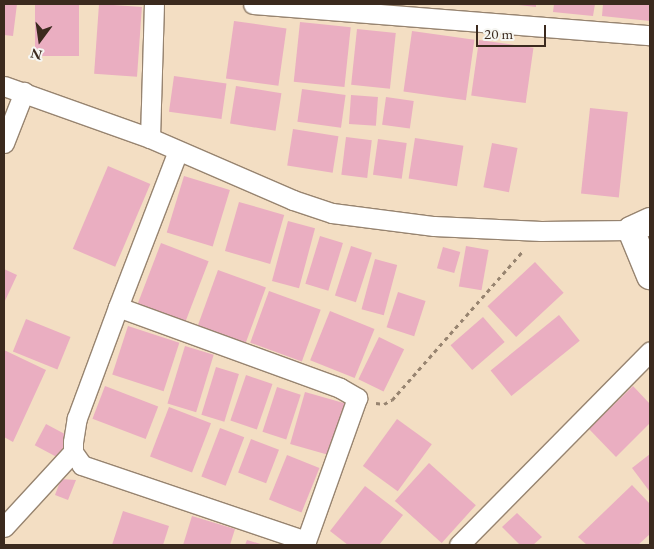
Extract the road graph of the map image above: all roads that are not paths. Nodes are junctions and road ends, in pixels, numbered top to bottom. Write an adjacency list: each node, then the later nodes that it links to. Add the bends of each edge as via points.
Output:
1 (154, 4): 6 (street)
2 (253, 4): 3 (street)
3 (650, 35)
4 (4, 86): 5 (street)
5 (24, 92): 6 (street); 7 (street)
6 (150, 138): 8 (street)
7 (4, 143)
8 (178, 152): 9 (street, via 332,213 434,226 541,230); 11 (street)
9 (641, 226): 10 (street)
10 (650, 276)
11 (118, 307): 13 (street, via 77,418); 13 (street, via 340,388 358,400 306,541 82,465)
12 (650, 351): 15 (street)
13 (73, 452): 14 (street)
14 (4, 527)
15 (460, 545)

